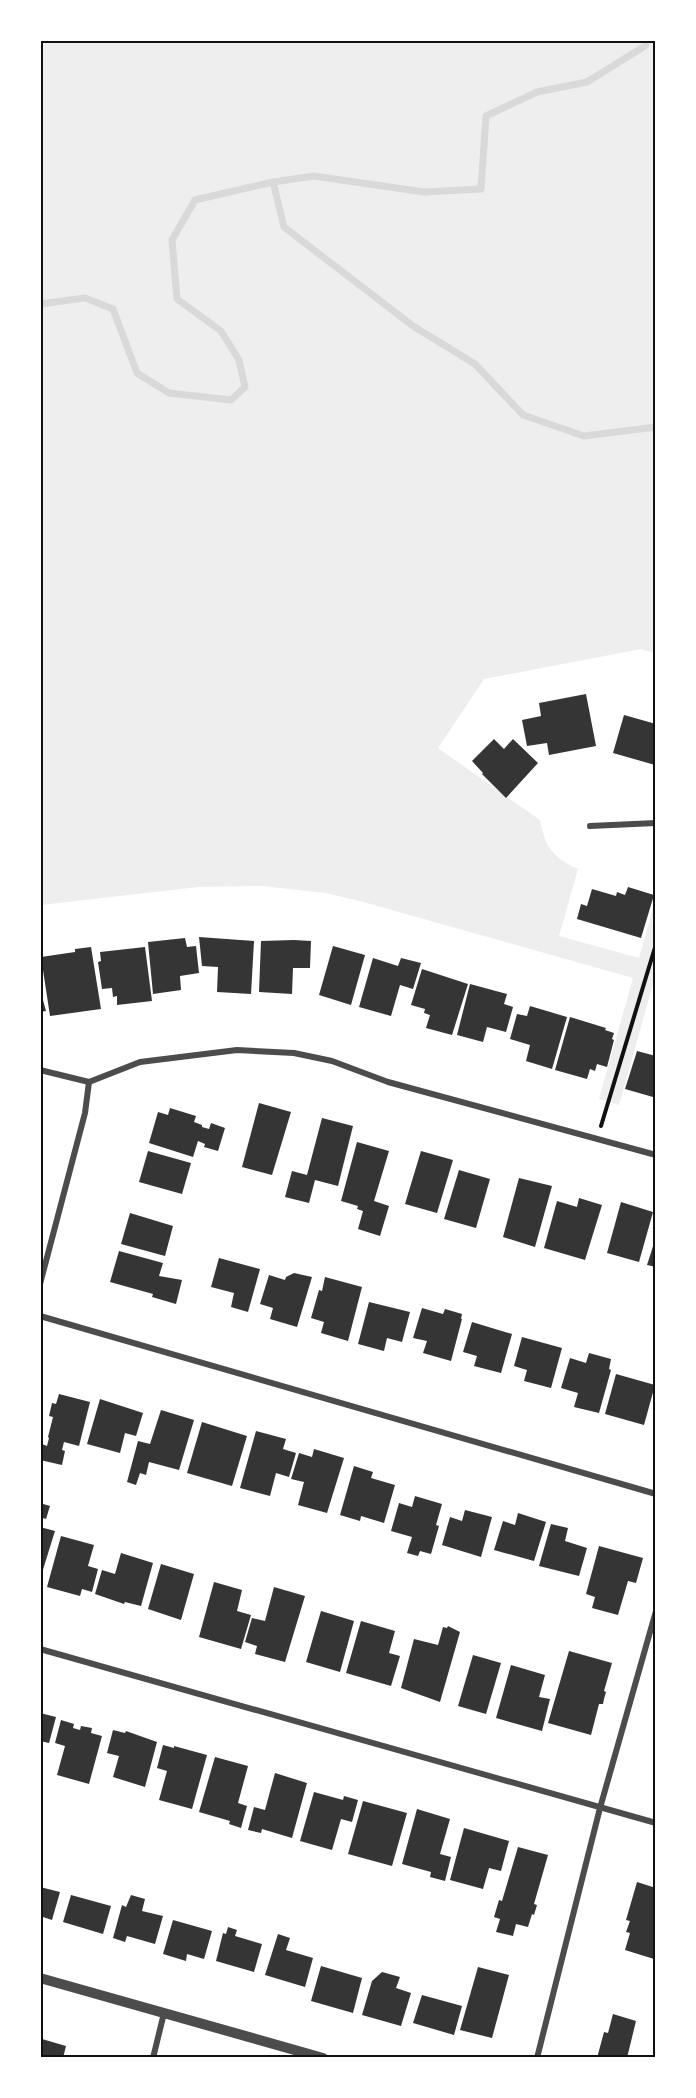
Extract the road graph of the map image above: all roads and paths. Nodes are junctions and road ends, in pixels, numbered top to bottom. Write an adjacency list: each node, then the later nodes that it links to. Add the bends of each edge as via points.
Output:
1 (656, 823): 2 (street)
2 (590, 826)
3 (656, 944): 6 (path)
4 (40, 1070): 5 (street)
5 (89, 1082): 6 (street, via 140,1062 237,1050 294,1053); 8 (street, via 85,1113)
6 (598, 1138): 7 (street)
7 (656, 1155)
8 (40, 1284)
9 (40, 1316): 10 (street)
10 (656, 1494)
11 (656, 1611): 13 (street)
12 (40, 1648): 13 (street)
13 (600, 1808): 14 (street); 19 (street)
14 (656, 1823)
15 (40, 1978): 16 (street)
16 (164, 2013): 17 (street); 18 (street)
17 (153, 2058)
18 (323, 2058)
19 (537, 2058)

